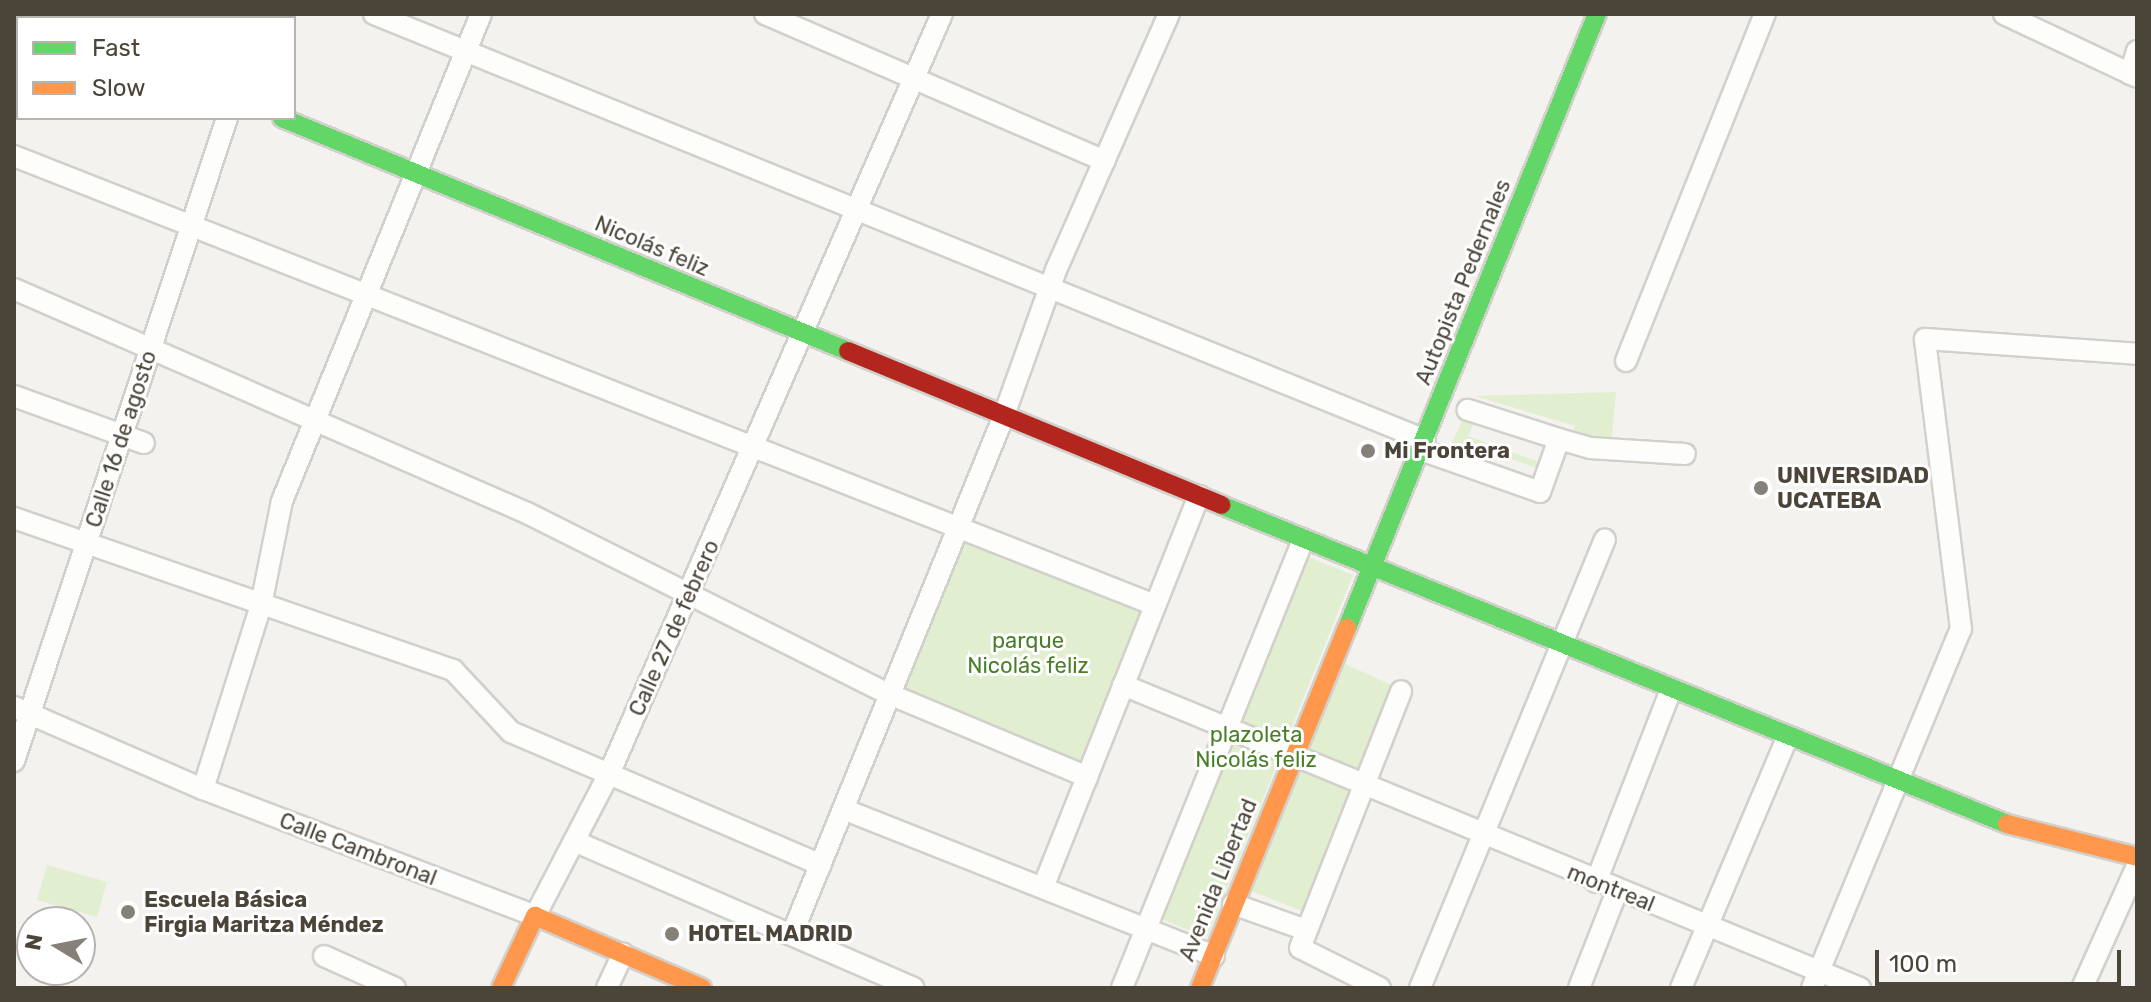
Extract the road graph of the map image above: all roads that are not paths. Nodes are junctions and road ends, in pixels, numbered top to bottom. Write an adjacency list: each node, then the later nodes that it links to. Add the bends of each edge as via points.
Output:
1 (374, 14): 9 (street)
2 (481, 14): 9 (street)
3 (765, 14): 12 (street)
4 (942, 14): 12 (street, Calle 27 de febrero)
5 (1169, 14): 16 (street)
6 (1597, 14): 35 (main road, Autopista Pedernales)
7 (1765, 14): 26 (street)
8 (2004, 14): 11 (street)
9 (465, 50): 17 (street); 18 (street)
10 (2137, 51): 11 (street)
11 (2133, 75)
12 (915, 78): 16 (street); 18 (street, Calle 27 de febrero)
13 (226, 120): 19 (street, Calle 16 de agosto)
14 (287, 120): 17 (main road, Nicolás feliz)
15 (14, 156): 19 (street)
16 (1105, 161): 20 (street)
17 (412, 172): 22 (street); 23 (main road, Nicolás feliz)
18 (856, 212): 20 (street); 23 (street, Calle 27 de febrero)
19 (192, 225): 22 (street); 24 (street, Calle 16 de agosto)
20 (1049, 287): 29 (street); 35 (street)
21 (14, 289): 24 (street)
22 (365, 292): 30 (street); 34 (street)
23 (803, 335): 29 (main road, Nicolás feliz); 34 (street, Calle 27 de febrero)
24 (150, 350): 30 (street); 31 (street, Calle 16 de agosto)
25 (2137, 354): 59 (street, via 1925,339 1961,629)
26 (1626, 361)
27 (14, 396): 31 (street)
28 (1468, 410): 32 (street)
29 (1003, 418): 37 (main road, Nicolás feliz); 39 (street)
30 (314, 421): 44 (street); 45 (street, via 282,501)
31 (122, 435): 33 (street); 42 (street, Calle 16 de agosto)
32 (1559, 439): 35 (street, via 1540,492); 36 (street)
33 (144, 443)
34 (755, 444): 39 (street); 44 (street, Calle 27 de febrero)
35 (1423, 445): 43 (main road, Autopista Pedernales)
36 (1685, 454)
37 (1199, 496): 40 (main road, Nicolás feliz); 46 (street)
38 (14, 518): 42 (street)
39 (956, 525): 46 (street); 51 (street)
40 (1303, 539): 43 (main road, Nicolás feliz); 53 (street)
41 (1605, 540): 47 (street)
42 (86, 544): 45 (street); 52 (street, Calle 16 de agosto)
43 (1373, 568): 47 (main road, Nicolás feliz); 55 (main road, Avenida Libertad)
44 (689, 594): 51 (street); 57 (street, Calle 27 de febrero)
45 (261, 605): 57 (street, via 453,670 511,732); 60 (street)
46 (1155, 605): 48 (street)
47 (1564, 646): 49 (main road, Nicolás feliz); 63 (street)
48 (1123, 685): 53 (street, montreal); 58 (street)
49 (1671, 690): 54 (main road, Nicolás feliz); 68 (street)
50 (1401, 691): 61 (street)
51 (889, 694): 58 (street); 62 (street)
52 (22, 711): 56 (street, Calle 16 de agosto); 60 (street, Calle Cambronal)
53 (1226, 728): 55 (street, montreal); 73 (street)
54 (1787, 738): 59 (main road, Nicolás feliz); 74 (street)
55 (1293, 757): 61 (street, montreal); 71 (main road, Avenida Libertad)
56 (14, 761)
57 (609, 774): 64 (street, Calle 27 de febrero); 66 (street)
58 (1087, 777): 69 (street)
59 (1898, 784): 65 (main road, Nicolás feliz, via 1990,820); 80 (street)
60 (203, 789): 72 (street, Calle Cambronal)
61 (1362, 789): 63 (street, montreal); 75 (street)
62 (843, 809): 66 (street); 69 (street)
63 (1485, 838): 68 (street, montreal); 89 (street)
64 (574, 841): 72 (street, Calle 27 de febrero); 76 (street)
65 (2137, 857)
66 (821, 865): 76 (street)
67 (2137, 866): 93 (street)
68 (1596, 882): 70 (street, montreal)
69 (1044, 885): 73 (street)
70 (1617, 891): 74 (street, montreal); 90 (street)
71 (1233, 904): 75 (street); 79 (main road, Avenida Libertad)
72 (535, 916): 77 (main road, Calle Cambronal); 82 (main road)
73 (1146, 927): 79 (street); 86 (street)
74 (1708, 927): 80 (street, montreal); 91 (street)
75 (1306, 930): 88 (street, via 1302,953)
76 (792, 934): 85 (street)
77 (623, 954): 83 (street); 84 (main road, Calle Cambronal)
78 (324, 956): 81 (street)
79 (1214, 956): 87 (main road, Avenida Libertad)
80 (1816, 980): 92 (street, montreal)
81 (395, 988)
82 (501, 988)
83 (607, 988)
84 (702, 988)
85 (914, 988)
86 (1122, 988)
87 (1200, 988)
88 (1380, 988)
89 (1420, 988)
90 (1579, 988)
91 (1681, 988)
92 (1860, 988)
93 (2082, 988)

